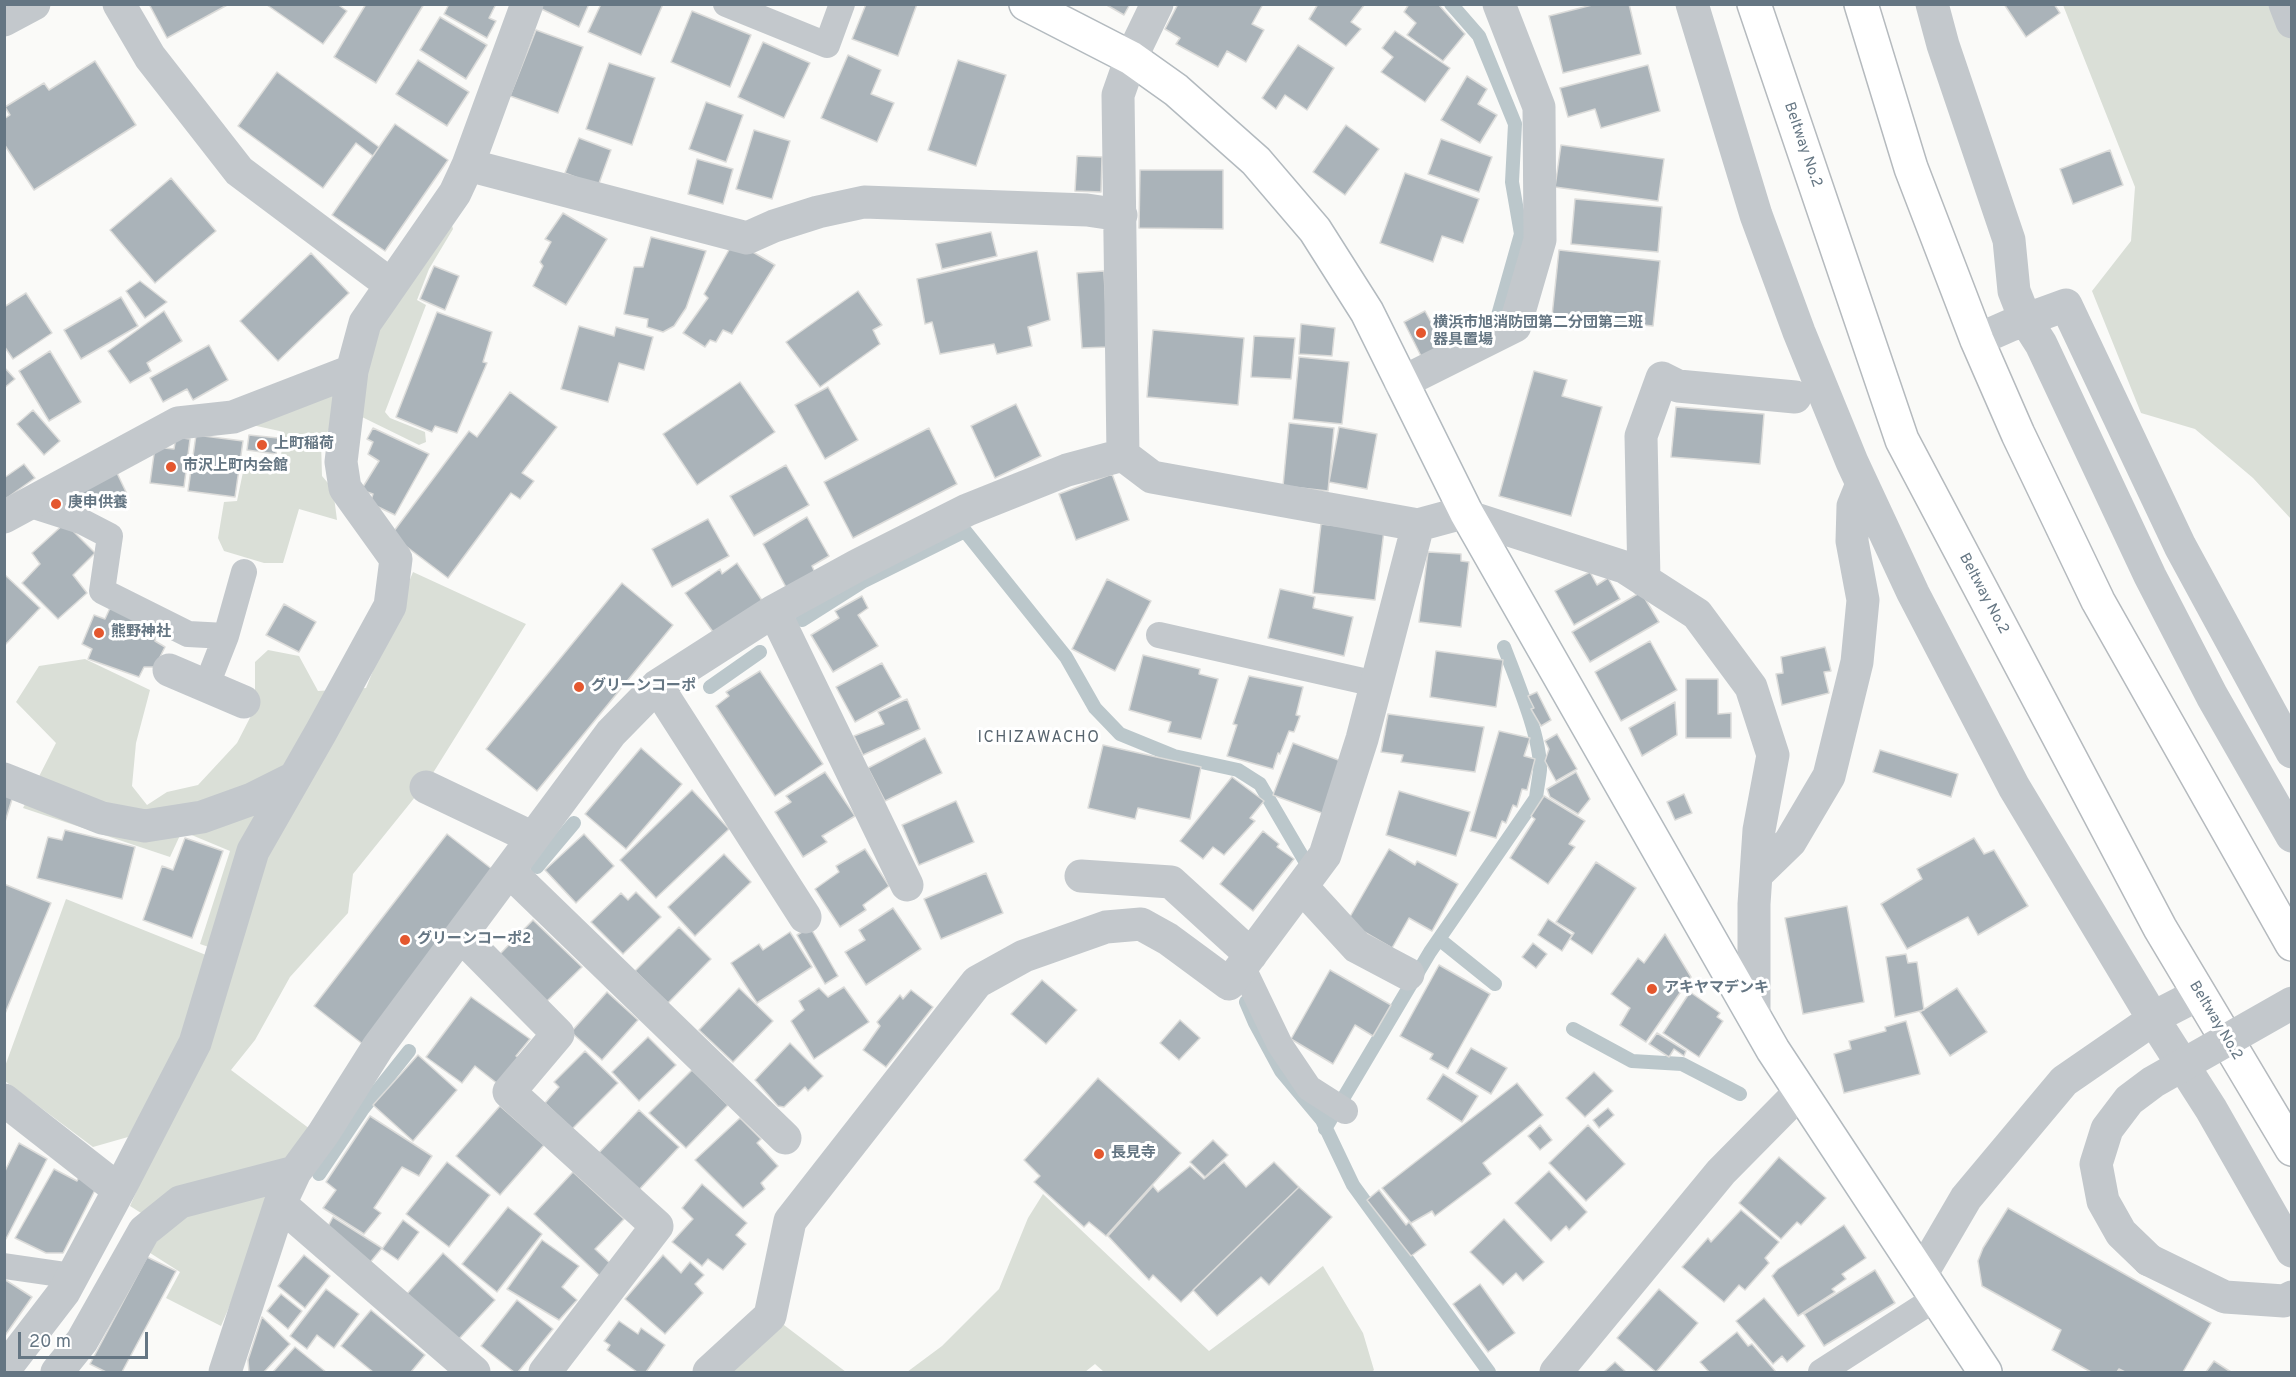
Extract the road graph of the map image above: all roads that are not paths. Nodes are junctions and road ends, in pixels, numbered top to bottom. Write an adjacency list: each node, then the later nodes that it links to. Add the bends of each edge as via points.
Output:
1 (34, 4): 14 (street)
2 (119, 4): 19 (street, via 150,57 239,171)
3 (527, 4): 17 (street)
4 (726, 4): 5 (lane, via 828,45)
5 (842, 4)
6 (1026, 4): 16 (main road)
7 (1157, 4): 16 (street)
8 (1499, 4): 23 (street, via 1539,107 1540,240 1515,326)
9 (1692, 4): 27 (street, via 1756,214 1799,332)
10 (1754, 4): 58 (main road, Beltway No.2, via 1902,440 2160,928)
11 (1861, 4): 21 (main road, via 1911,168)
12 (1932, 4): 20 (street, via 2009,240 2014,291)
13 (2285, 4): 15 (street)
14 (4, 20)
15 (2292, 22)
16 (1131, 58): 18 (street, via 1118,95); 23 (main road, via 1176,90 1256,160 1315,230 1367,312)
17 (468, 165): 18 (street, via 747,238 818,212 864,202 1087,210); 19 (street, via 456,193)
18 (1121, 215): 25 (street)
19 (391, 285): 22 (street, via 365,322)
20 (2025, 319): 21 (street); 42 (street, via 2066,305 2180,546); 46 (street, via 2041,344 2155,586)
21 (1977, 340): 55 (main road, via 2098,601)
22 (352, 371): 26 (street, via 232,417 178,423); 43 (street, via 341,462 345,488 396,559 390,606)
23 (1401, 383): 29 (main road)
24 (1794, 397): 33 (street, via 1678,386 1662,378 1641,436)
25 (1123, 455): 31 (street, via 1152,477); 34 (street, via 1067,471 967,510)
26 (66, 483): 28 (street); 30 (lane)
27 (1862, 484): 49 (street, via 1853,506 1852,541 1863,600 1857,662 1829,776 1790,842); 61 (street, via 1913,593 2014,787)
28 (16, 510): 30 (lane)
29 (1468, 515): 31 (street); 33 (street, via 1624,567); 60 (main road)
30 (81, 521): 36 (lane, via 110,536 102,591 188,634)
31 (1418, 525): 38 (street)
32 (244, 572): 36 (lane)
33 (1644, 580): 49 (street, via 1697,614 1751,687 1773,755 1759,830)
34 (774, 611): 39 (street); 51 (street)
35 (1159, 635): 38 (lane)
36 (226, 636): 40 (lane)
37 (169, 670): 40 (street)
38 (1376, 684): 52 (street, via 1325,855)
39 (657, 686): 47 (street, via 611,733); 53 (street)
40 (207, 687): 41 (street)
41 (244, 702)
42 (2292, 752)
43 (294, 778): 44 (street, via 202,817 145,826 102,818); 68 (street, via 253,850 195,1043)
44 (4, 779)
45 (426, 787): 47 (street)
46 (2292, 836)
47 (533, 837): 48 (street)
48 (509, 871): 54 (street); 65 (street)
49 (1756, 875): 60 (street)
50 (1081, 876): 56 (street, via 1172,882)
51 (908, 885)
52 (1302, 887): 56 (street); 57 (street, via 1357,947)
53 (804, 917)
54 (461, 936): 67 (street, via 378,1047); 79 (street, via 558,1034 509,1092 657,1226)
55 (2292, 944)
56 (1246, 961): 64 (lane, via 1280,1046 1309,1088); 80 (street, via 1229,984 1141,924 1106,927 1024,956 976,982 820,1172 790,1221 770,1316)
57 (1408, 974)
58 (2199, 994): 61 (street); 66 (main road, Beltway No.2)
59 (2292, 1002): 74 (street, bridge, via 2153,1082 2129,1100 2107,1129 2096,1164 2103,1201 2121,1233 2150,1260 2225,1297 2284,1301)
60 (1754, 1016): 62 (main road)
61 (2154, 1020): 70 (street, via 2211,1109); 73 (street, via 2064,1081 1966,1198)
62 (1800, 1092): 73 (main road); 81 (street, via 1721,1172)
63 (4, 1100): 68 (street)
64 (1339, 1108)
65 (786, 1138)
66 (2292, 1149)
67 (295, 1173): 69 (street); 76 (street, via 180,1202 144,1231 82,1341)
68 (119, 1190): 72 (street)
69 (280, 1204): 77 (street); 78 (street)
70 (2292, 1251)
71 (4, 1266): 72 (lane)
72 (73, 1276): 75 (street)
73 (1928, 1286): 82 (lane); 83 (main road)
74 (2292, 1297)
75 (4, 1370)
76 (57, 1372)
77 (225, 1372)
78 (474, 1372)
79 (545, 1372)
80 (709, 1372)
81 (1556, 1372)
82 (1821, 1372)
83 (1985, 1372)

